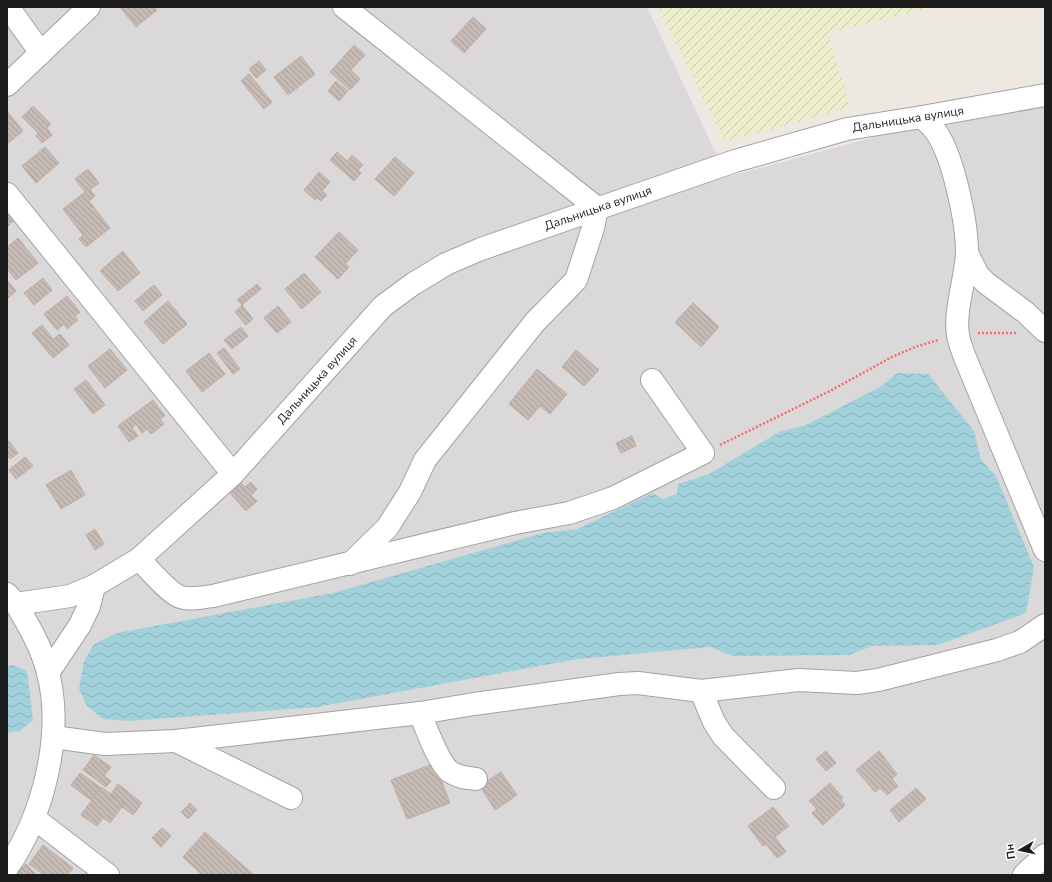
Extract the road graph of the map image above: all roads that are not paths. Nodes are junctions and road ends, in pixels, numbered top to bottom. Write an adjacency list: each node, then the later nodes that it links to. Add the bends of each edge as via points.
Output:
1 (8, 7): 4 (street)
2 (89, 7): 4 (street)
3 (344, 7): 9 (street)
4 (41, 53): 5 (street)
5 (7, 85)
6 (1045, 95): 7 (street, Дальницька вулиця)
7 (922, 117): 9 (street, Дальницька вулиця, via 847,129 736,161); 10 (street, via 934,128 954,176 962,208)
8 (7, 194): 13 (street)
9 (597, 208): 13 (street, Дальницька вулиця, via 481,249 446,264 413,284 383,306); 16 (street, via 576,280 535,322 425,460 410,492 387,528)
10 (967, 253): 11 (street, via 978,275 1025,312); 14 (street, via 958,334 964,355)
11 (1044, 331)
12 (652, 380): 16 (street, via 703,453 613,498 569,513 515,523)
13 (233, 474): 15 (street, Дальницька вулиця)
14 (1045, 550)
15 (139, 559): 16 (street, via 178,596 194,598 213,596); 17 (street, Дальницька вулиця)
16 (350, 564)
17 (94, 586): 18 (street, Дальницька вулиця, via 70,596); 20 (street, via 89,606 80,625)
18 (12, 599): 20 (street, via 35,636)
19 (1043, 624): 21 (street, via 1020,642 997,650 878,680 857,683 799,680)
20 (48, 673): 23 (street, via 53,704)
21 (701, 691): 22 (street, via 619,684); 26 (street, via 723,736)
22 (420, 713): 24 (street); 25 (street, via 441,759 450,771 462,777)
23 (53, 737): 24 (street, via 105,744); 28 (street, via 45,780)
24 (176, 741): 27 (street)
25 (476, 779)
26 (774, 788)
27 (291, 798)
28 (34, 818): 30 (street); 31 (street)
29 (1045, 855): 32 (street)
30 (7, 868)
31 (108, 875)
32 (1024, 875)

